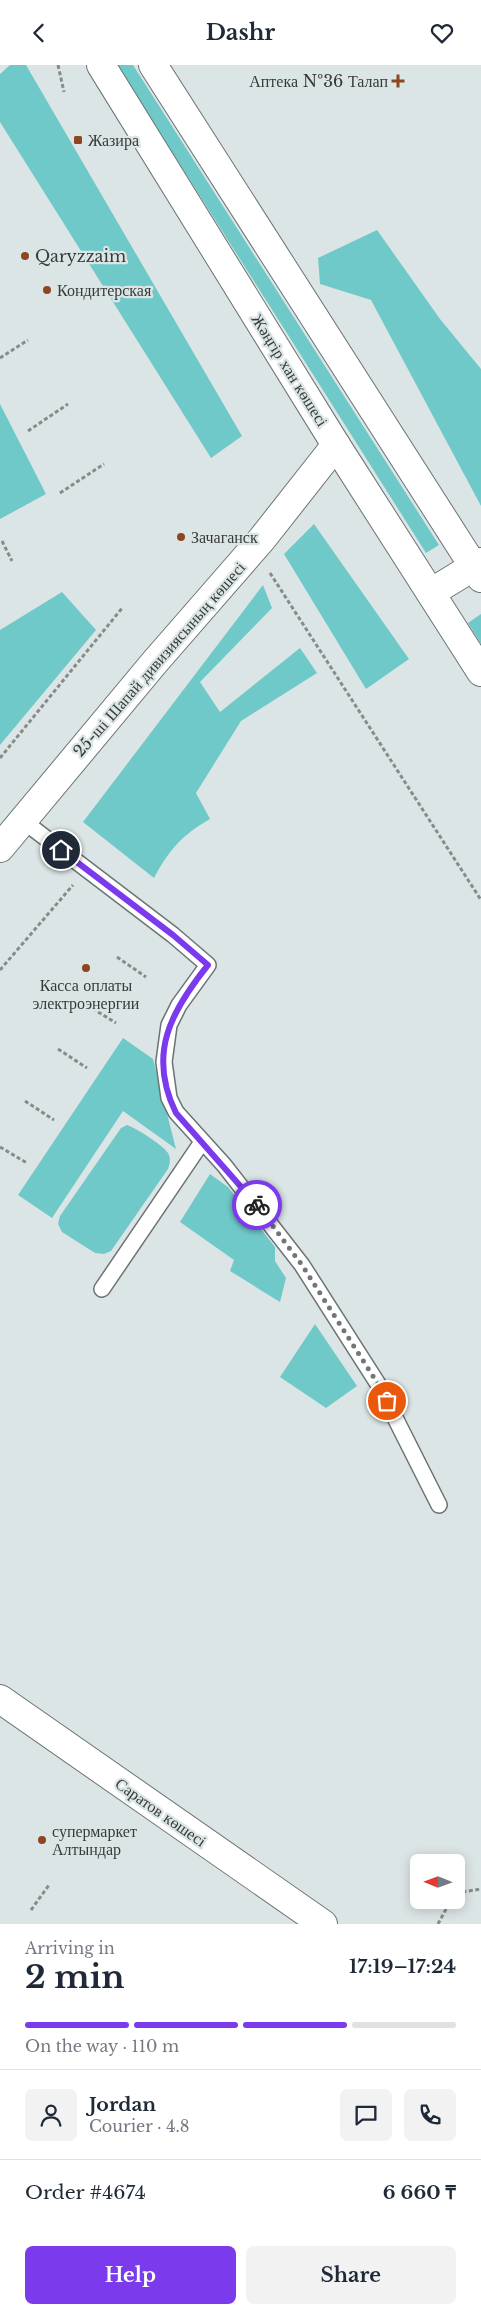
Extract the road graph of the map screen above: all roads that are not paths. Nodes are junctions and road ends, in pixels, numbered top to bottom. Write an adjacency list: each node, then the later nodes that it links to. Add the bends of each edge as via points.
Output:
1 (101, 65): 3 (main road, Жәңгір хан көшесі)
2 (153, 65): 4 (main road)
3 (336, 445): 5 (main road, Жәңгір хан көшесі); 7 (main road, 25-ші Шапай дивизиясының көшесі, via 254,549)
4 (479, 569): 5 (main road)
5 (432, 592): 6 (main road, Жәңгір хан көшесі)
6 (481, 672)
7 (22, 820): 8 (main road, 25-ші Шапай дивизиясының көшесі); 9 (lane, via 208,965 178,1005 169,1025 164,1062 169,1098 176,1113)
8 (0, 848)
9 (202, 1142): 10 (lane); 11 (lane, via 262,1211 302,1265 378,1384)
10 (102, 1289)
11 (439, 1505)
12 (0, 1699): 13 (main road, Саратов көшесі)
13 (323, 1924)

